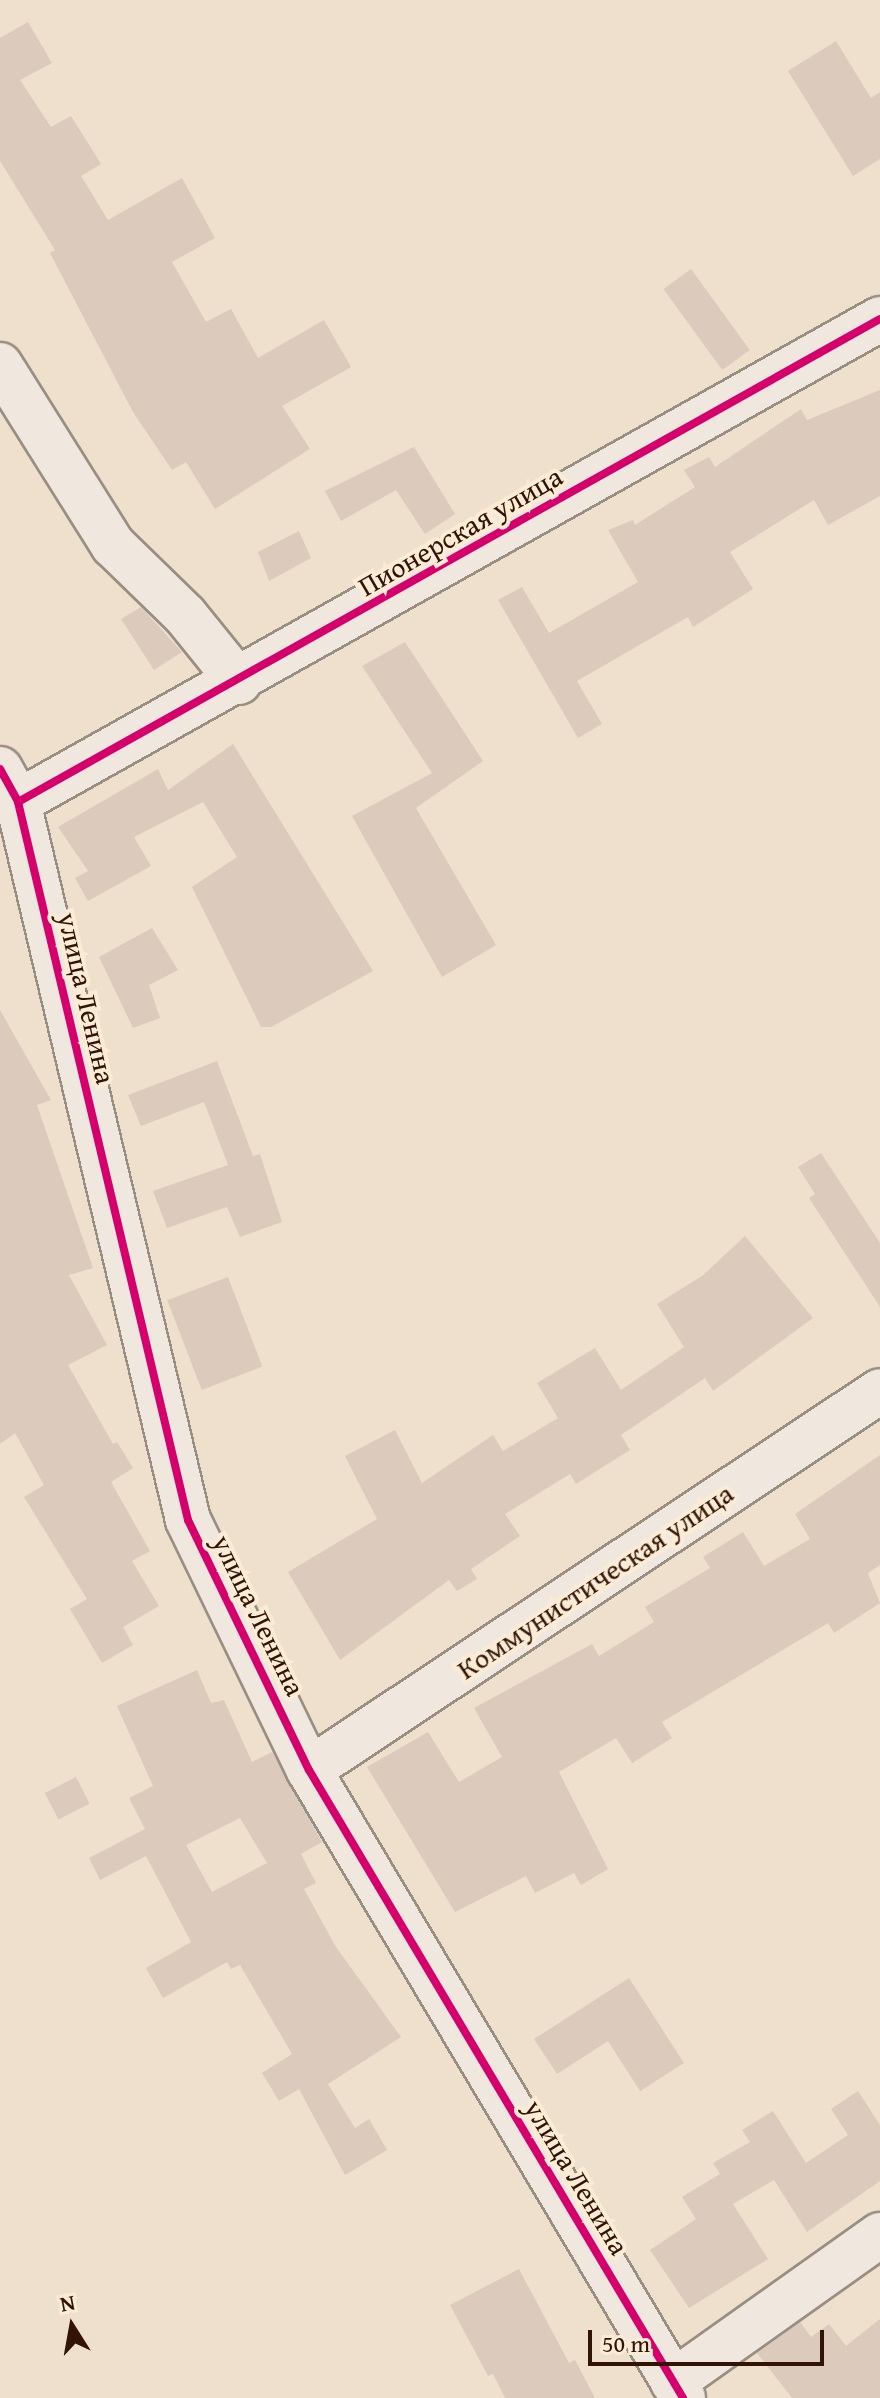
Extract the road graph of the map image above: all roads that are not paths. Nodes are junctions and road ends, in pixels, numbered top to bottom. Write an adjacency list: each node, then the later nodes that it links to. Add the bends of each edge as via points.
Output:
1 (880, 319): 3 (street, Пионерская улица)
2 (0, 365): 3 (street, via 113,545 185,615)
3 (239, 682): 4 (street, Пионерская улица)
4 (9, 785): 6 (street, улица Ленина, via 188,1520)
5 (880, 1391): 6 (street, Коммунистическая улица)
6 (309, 1770): 8 (street, улица Ленина)
7 (880, 2235): 8 (street)
8 (678, 2390)

